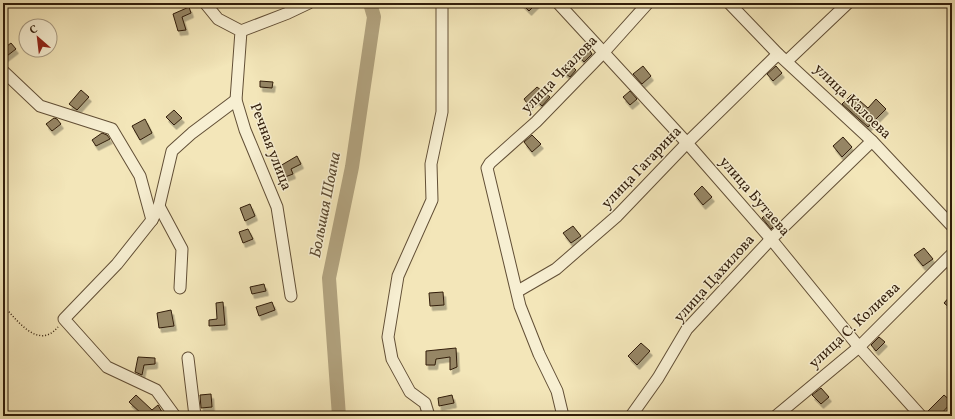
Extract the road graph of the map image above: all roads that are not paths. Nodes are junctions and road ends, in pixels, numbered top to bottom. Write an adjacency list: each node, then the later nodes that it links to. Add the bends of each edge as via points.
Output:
1 (204, 3): 8 (street, via 218,18)
2 (309, 3): 8 (street)
3 (442, 3): 27 (street, via 442,112 430,164 432,200 398,276 388,337 392,359 406,386 425,403)
4 (558, 3): 9 (street, улица Бутаева)
5 (648, 3): 9 (street, улица Чкалова)
6 (729, 3): 10 (street, улица Калоева)
7 (848, 3): 10 (street, улица Гагарина)
8 (241, 31): 12 (street, Речная улица)
9 (604, 52): 14 (street, улица Бутаева); 21 (street, улица Чкалова, via 487,168)
10 (782, 57): 13 (street, улица Калоева); 14 (street, улица Гагарина)
11 (3, 72): 16 (street, via 40,106 112,129 140,176)
12 (236, 100): 15 (street, via 172,151); 22 (street, Речная улица, via 277,207)
13 (872, 141): 17 (street, улица Калоева); 18 (street, улица Цахилова)
14 (687, 143): 18 (street, улица Бутаева); 21 (street, улица Гагарина, via 617,216 556,269)
15 (160, 206): 16 (street); 20 (street, via 182,249)
16 (152, 220): 25 (street, via 117,264 64,319 107,367 156,390)
17 (952, 226)
18 (771, 240): 23 (street, улица Бутаева); 29 (street, улица Цахилова, via 687,329 658,378)
19 (952, 254): 23 (street, улица С. Колиева)
20 (180, 288)
21 (518, 292): 28 (street, via 520,306 557,391)
22 (291, 296)
23 (859, 347): 30 (street, улица С. Колиева); 31 (street, улица Бутаева)
24 (188, 358): 26 (street)
25 (176, 416)
26 (195, 416)
27 (429, 416)
28 (563, 416)
29 (631, 416)
30 (776, 416)
31 (921, 416)

